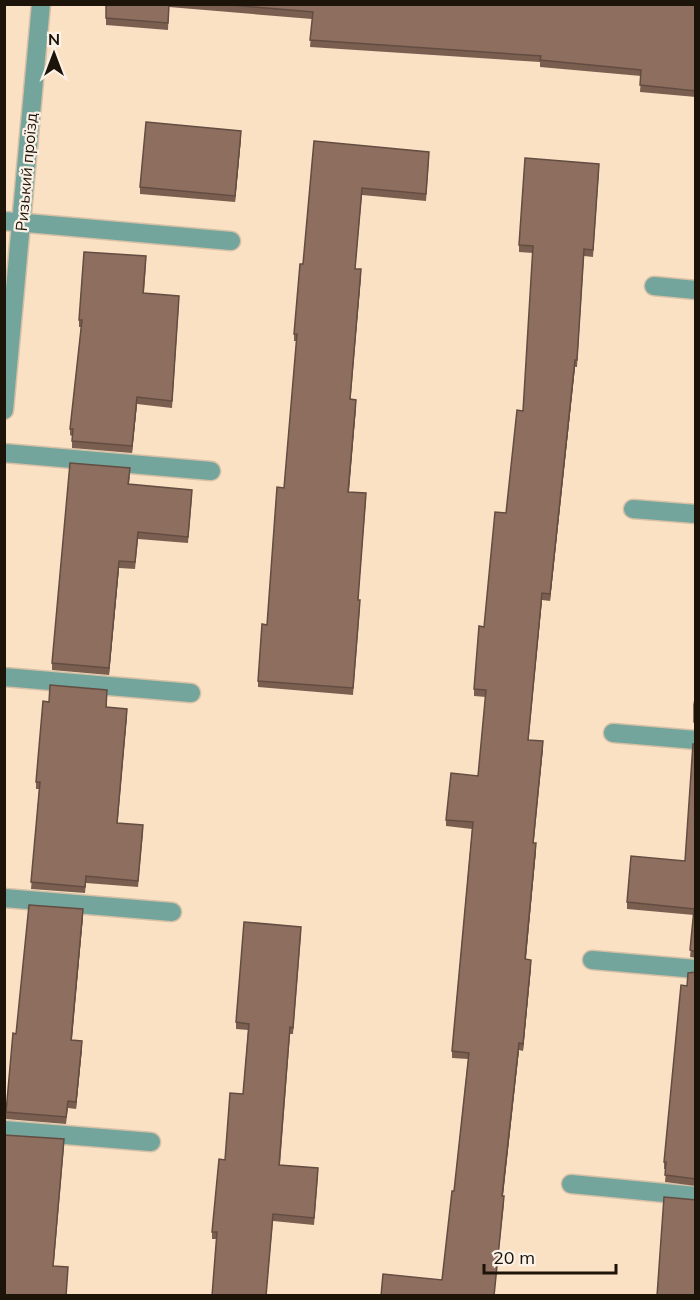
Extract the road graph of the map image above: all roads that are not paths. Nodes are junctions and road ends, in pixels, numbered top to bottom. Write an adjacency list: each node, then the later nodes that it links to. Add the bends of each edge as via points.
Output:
1 (41, 4): 2 (street, Ризький проїзд)
2 (13, 222): 3 (street); 6 (street, Ризький проїзд)
3 (231, 241)
4 (654, 286): 5 (street)
5 (696, 290)
6 (4, 410)
7 (4, 453): 8 (street)
8 (211, 471)
9 (633, 509): 10 (street)
10 (696, 514)
11 (4, 677): 12 (street)
12 (191, 693)
13 (613, 733): 14 (street)
14 (696, 741)
15 (4, 898): 16 (street)
16 (172, 912)
17 (592, 960): 18 (street)
18 (696, 969)
19 (4, 1130): 20 (street)
20 (151, 1142)
21 (571, 1184): 22 (street)
22 (696, 1196)

